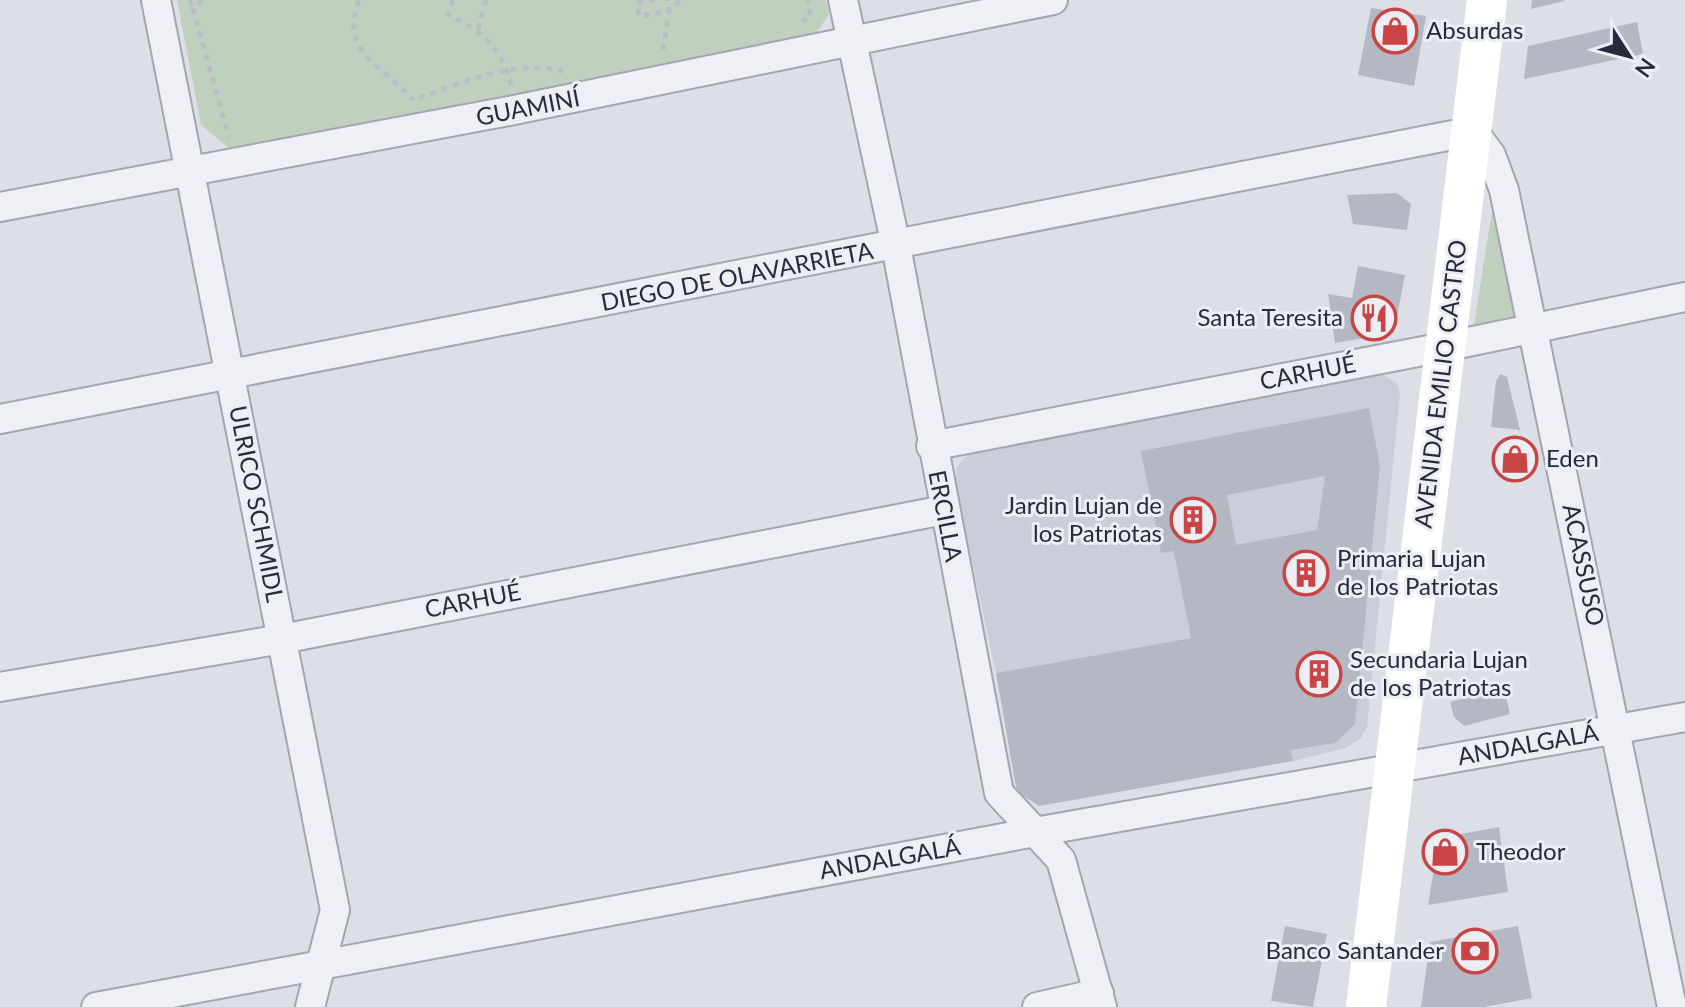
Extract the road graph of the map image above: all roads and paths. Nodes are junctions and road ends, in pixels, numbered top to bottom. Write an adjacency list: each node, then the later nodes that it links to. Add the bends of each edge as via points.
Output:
1 (156, 0): 29 (street, ULRICO SCHMIDL)
2 (190, 0): 14 (path)
3 (202, 0): 14 (path)
4 (359, 0): 24 (path, via 356,40 365,59 396,80)
5 (453, 0): 16 (path, via 448,14)
6 (486, 0): 16 (path)
7 (651, 0): 15 (path, via 637,3 639,16)
8 (667, 0): 15 (path)
9 (681, 0): 15 (path)
10 (807, 0): 17 (path, via 811,16)
11 (843, 0): 18 (street, ERCILLA)
12 (1053, 0): 18 (street, GUAMINÍ)
13 (1487, 0): 27 (main road, AVENIDA EMILIO CASTRO)
14 (193, 9): 28 (path, via 228,137)
15 (669, 11): 20 (path)
16 (478, 29): 22 (path)
17 (793, 30)
18 (853, 43): 26 (street, GUAMINÍ); 31 (street, ERCILLA)
19 (677, 48): 20 (path)
20 (663, 50): 21 (path)
21 (647, 53)
22 (507, 68): 23 (path, via 545,66); 24 (path); 26 (path)
23 (570, 72)
24 (413, 100): 25 (path)
25 (398, 103)
26 (514, 110): 29 (street, GUAMINÍ)
27 (1473, 131): 31 (street, DIEGO DE OLAVARRIETA); 33 (street, ACASSUSO, via 1491,155 1504,190); 34 (main road, AVENIDA EMILIO CASTRO)
28 (243, 134)
29 (190, 173): 30 (street, GUAMINÍ); 35 (street, ULRICO SCHMIDL)
30 (0, 207)
31 (896, 246): 35 (street, DIEGO DE OLAVARRIETA); 37 (street, ERCILLA)
32 (1685, 297): 33 (street, CARHUÉ)
33 (1535, 328): 34 (street, CARHUÉ); 42 (street, ACASSUSO)
34 (1444, 347): 37 (street, CARHUÉ); 43 (main road, AVENIDA EMILIO CASTRO)
35 (231, 375): 36 (street, DIEGO DE OLAVARRIETA); 39 (street, ULRICO SCHMIDL)
36 (0, 419)
37 (931, 446): 38 (street, ERCILLA)
38 (944, 510): 39 (street, CARHUÉ); 44 (street, ERCILLA, via 999,793)
39 (282, 639): 40 (street, CARHUÉ); 45 (street, ULRICO SCHMIDL, via 335,910)
40 (0, 687)
41 (1685, 717): 42 (street, ANDALGALÁ)
42 (1618, 729): 43 (street, ANDALGALÁ); 51 (street, ACASSUSO)
43 (1394, 770): 44 (street, ANDALGALÁ); 50 (main road, AVENIDA EMILIO CASTRO)
44 (1035, 832): 45 (street, ANDALGALÁ); 46 (street, ERCILLA, via 1061,860)
45 (320, 964): 47 (street, ANDALGALÁ); 48 (street, ULRICO SCHMIDL)
46 (1100, 1000): 49 (street)
47 (96, 1007)
48 (310, 1007)
49 (1037, 1007)
50 (1366, 1007)
51 (1672, 1007)

